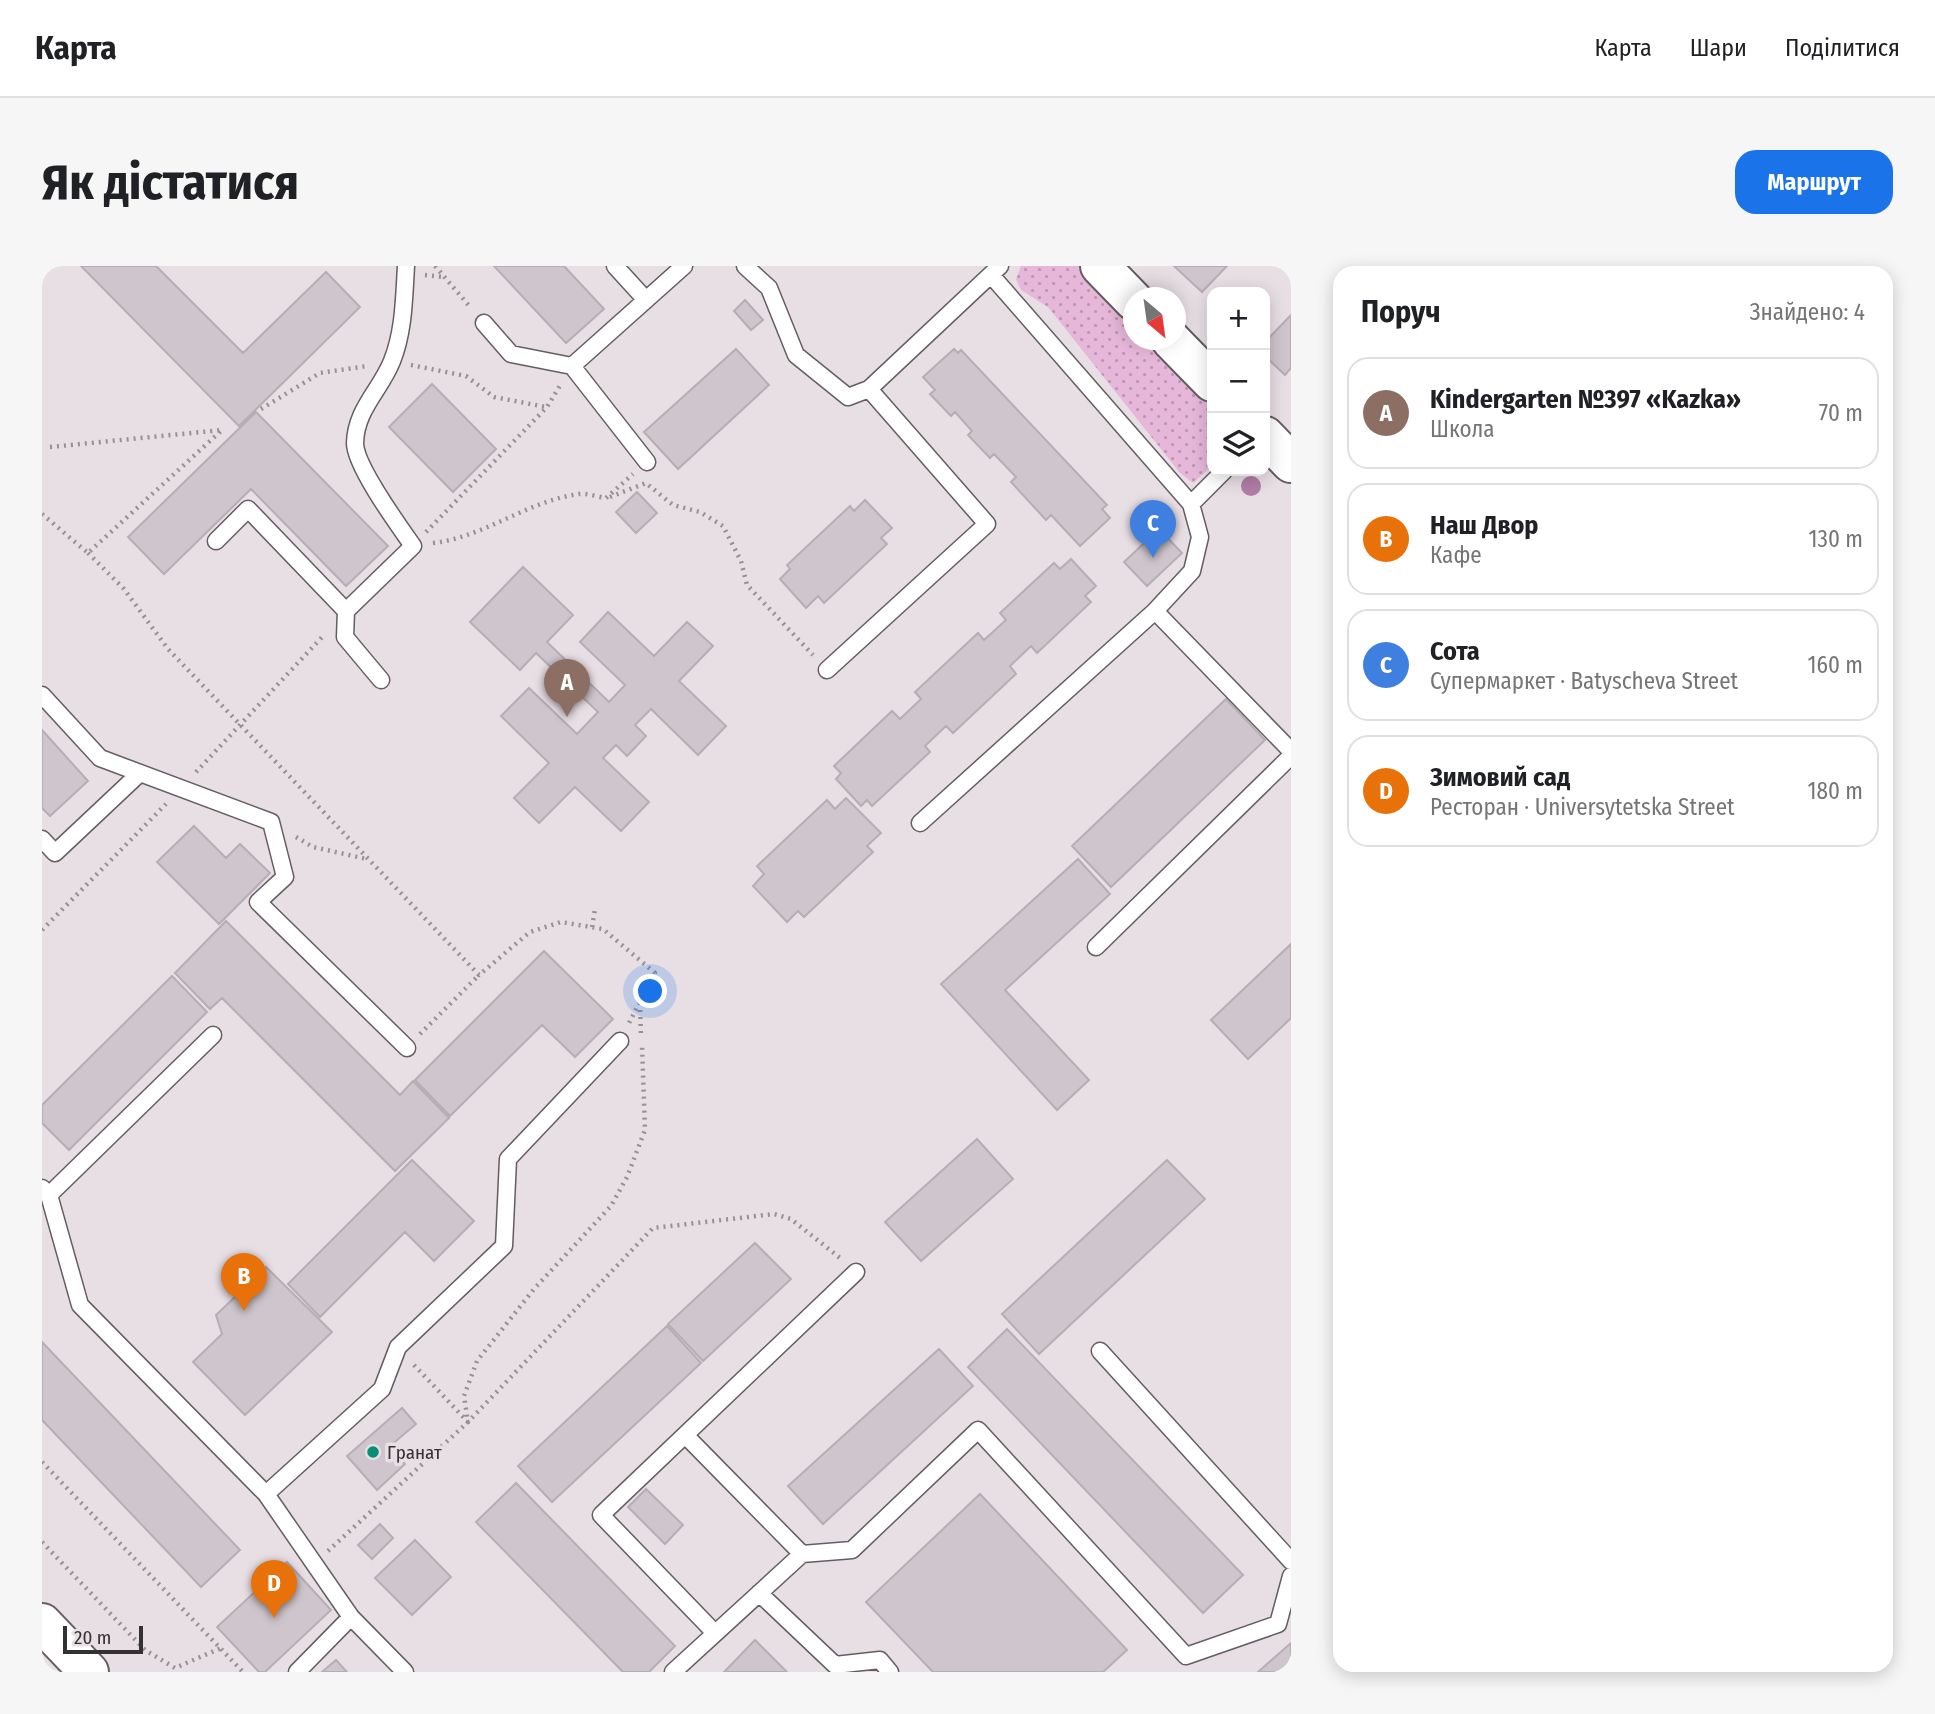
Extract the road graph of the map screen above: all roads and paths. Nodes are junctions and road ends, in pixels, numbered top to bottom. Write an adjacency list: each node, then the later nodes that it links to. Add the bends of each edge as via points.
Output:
1 (406, 266): 12 (lane, via 404,314)
2 (435, 266): 10 (path)
3 (615, 266): 9 (lane)
4 (684, 266): 9 (lane)
5 (745, 266): 15 (lane, via 769,288 796,355 848,397)
6 (1100, 266): 8 (street)
7 (995, 270): 15 (lane); 25 (lane)
8 (1123, 290)
9 (646, 300): 13 (lane)
10 (484, 323): 13 (lane, via 511,354)
11 (1181, 350): 14 (street)
12 (391, 362): 16 (path, via 466,376 494,397); 17 (path, via 320,373); 28 (lane, via 361,410 355,446 377,493)
13 (572, 366): 16 (path); 20 (lane)
14 (1207, 377)
15 (869, 389): 32 (lane, via 986,524)
16 (547, 407): 28 (path)
17 (261, 409)
18 (1270, 441): 21 (street)
19 (50, 447): 29 (path, via 222,430)
20 (647, 462): 23 (path); 24 (path)
21 (1291, 463)
22 (1219, 476): 25 (lane)
23 (646, 483): 24 (path); 32 (path, via 673,505 700,512 723,526 747,585)
24 (606, 498): 28 (path, via 580,494 530,509 460,540)
25 (1191, 504): 31 (lane, via 1200,537 1192,571)
26 (42, 514): 29 (path)
27 (216, 541): 30 (lane, via 248,509)
28 (413, 546): 30 (lane)
29 (88, 554): 40 (path, via 124,589 168,649)
30 (346, 611): 33 (lane, via 345,637)
31 (1155, 611): 35 (lane); 38 (lane)
32 (827, 670)
33 (381, 680)
34 (42, 695): 36 (lane, via 100,758)
35 (1291, 753): 43 (lane)
36 (140, 773): 37 (lane); 39 (lane, via 55,853)
37 (271, 822): 40 (path, via 313,847); 48 (lane, via 285,877 258,902)
38 (920, 823)
39 (42, 839)
40 (369, 859): 44 (path)
41 (595, 909): 42 (path)
42 (592, 927): 44 (path, via 561,922 530,932); 45 (path, via 603,929 655,973)
43 (1096, 947)
44 (480, 975): 48 (path)
45 (640, 1002): 47 (path); 53 (path, via 645,1130 627,1177 611,1206 534,1289 477,1361 464,1396)
46 (213, 1035): 49 (lane)
47 (620, 1041): 51 (lane, via 508,1159 504,1247)
48 (407, 1048)
49 (45, 1191): 56 (lane, via 80,1305)
50 (856, 1272): 53 (path, via 791,1219 774,1214 653,1228); 54 (lane)
51 (398, 1347): 53 (path); 56 (lane, via 382,1389)
52 (1100, 1351): 59 (lane)
53 (468, 1422): 60 (path)
54 (685, 1435): 58 (lane); 65 (lane, via 601,1515)
55 (42, 1462): 66 (path)
56 (267, 1494): 60 (lane)
57 (42, 1542): 66 (path, via 145,1650 175,1668)
58 (802, 1554): 61 (lane, via 852,1550 978,1430 1186,1656 1278,1624); 62 (lane)
59 (1291, 1561)
60 (315, 1563): 63 (lane)
61 (1291, 1576)
62 (759, 1593): 65 (lane); 72 (lane, via 835,1665 880,1661)
63 (351, 1618): 69 (lane); 70 (lane)
64 (42, 1623): 67 (street)
65 (715, 1633): 71 (lane)
66 (221, 1648): 68 (path)
67 (77, 1664)
68 (243, 1672)
69 (298, 1672)
70 (405, 1672)
71 (673, 1672)
72 (890, 1672)

